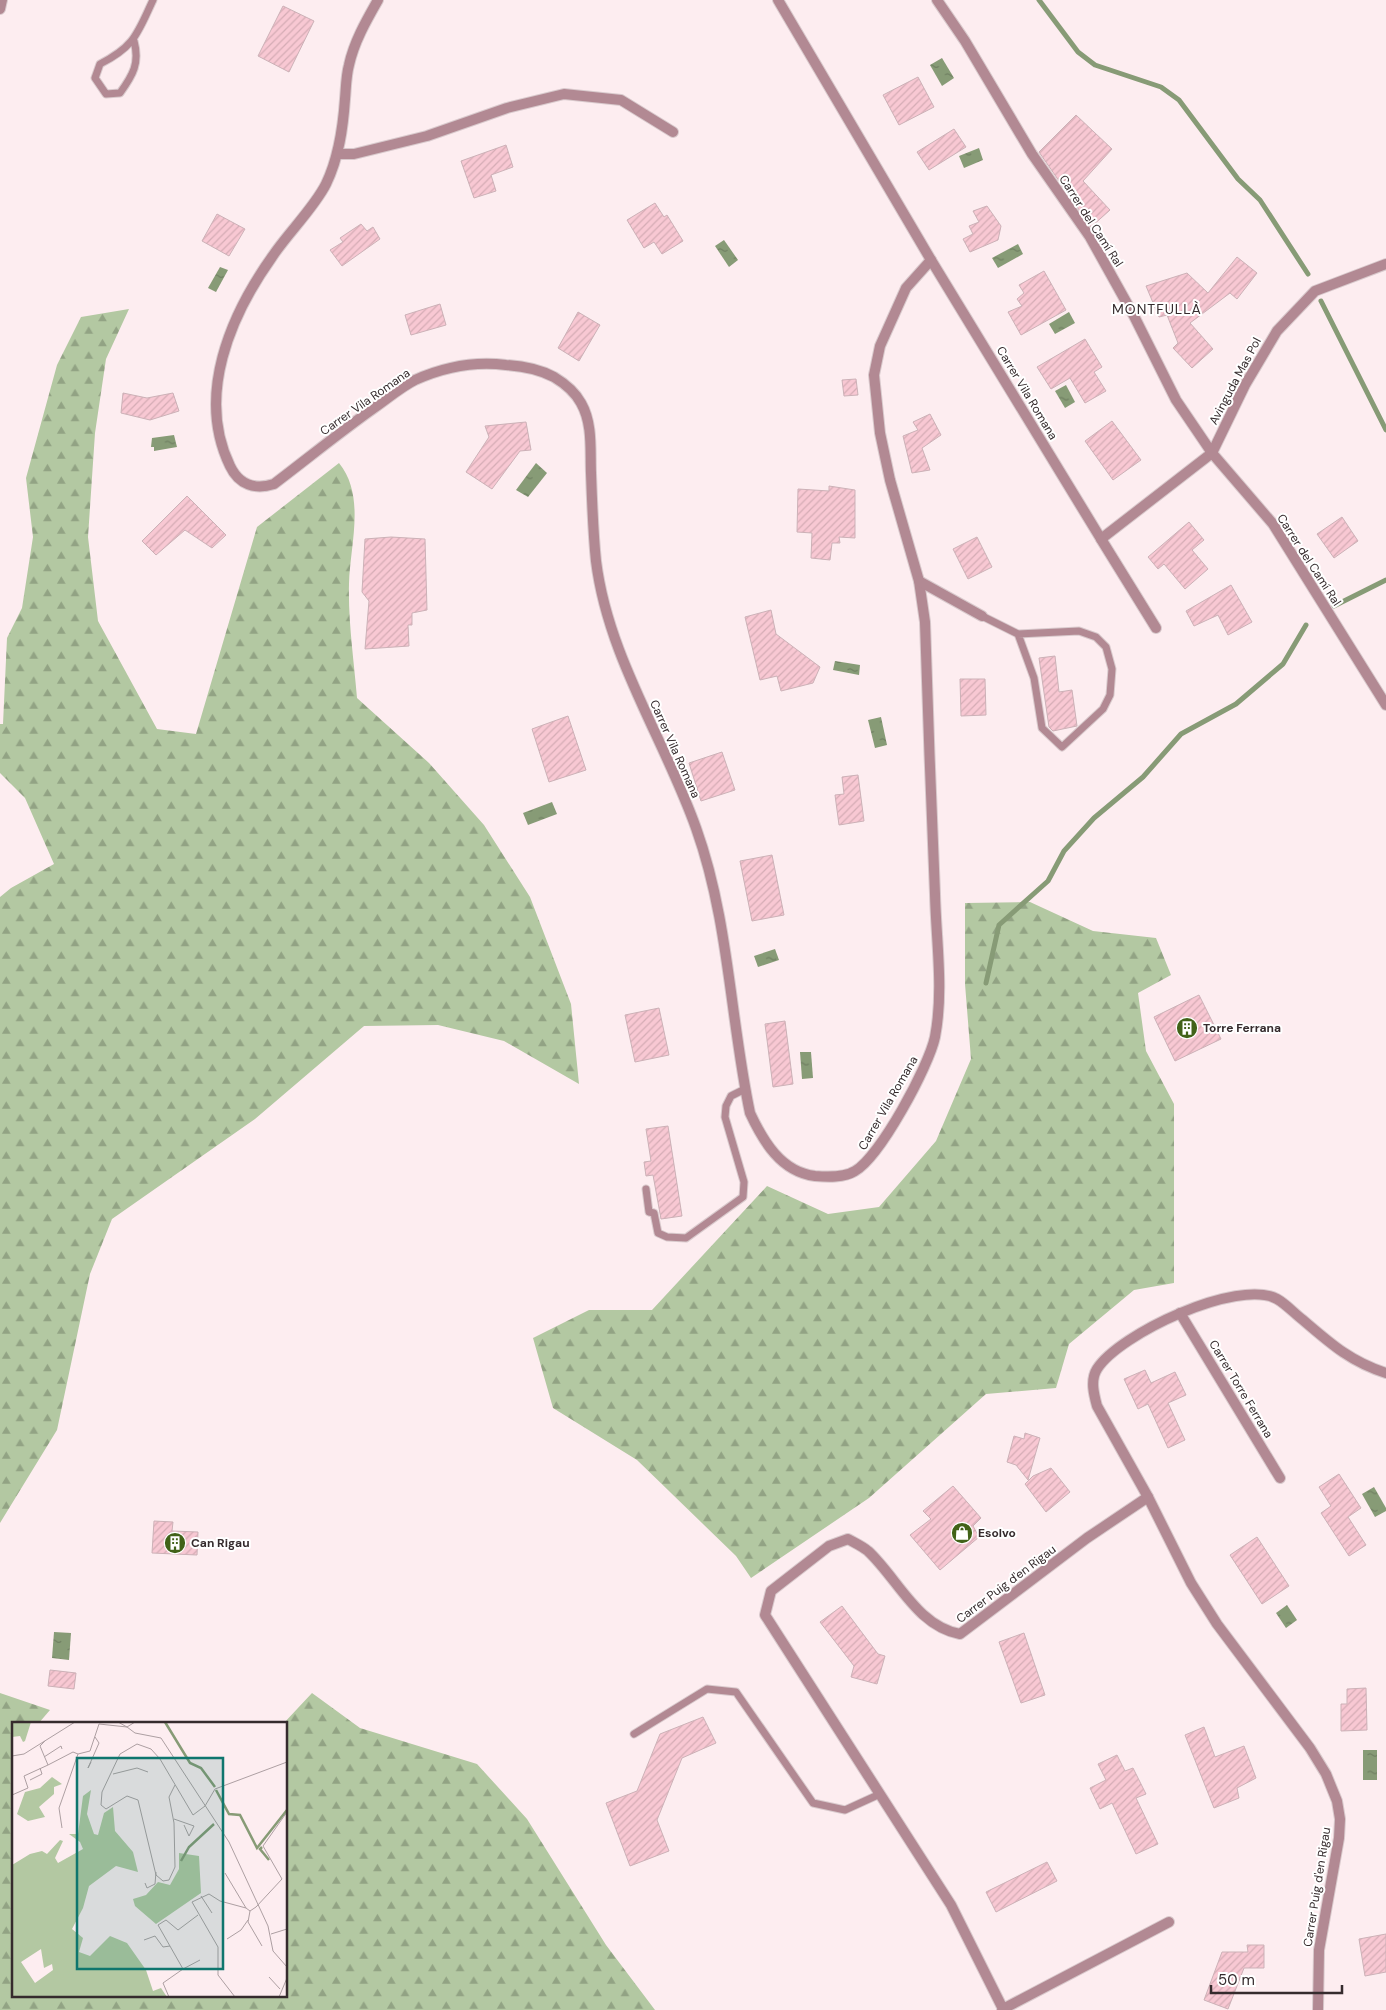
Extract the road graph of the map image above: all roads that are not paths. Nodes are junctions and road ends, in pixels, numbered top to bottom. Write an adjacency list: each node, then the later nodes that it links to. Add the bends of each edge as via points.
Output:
1 (2, 0): 6 (street)
2 (153, 0): 7 (lane)
3 (378, 0): 9 (street, Carrer Vila Romana, via 362,28 348,66)
4 (778, 0): 10 (street, Carrer Vila Romana)
5 (937, 0): 12 (street, Carrer del Camí Ral, via 1032,154 1090,237 1176,400)
6 (0, 9)
7 (134, 41): 7 (lane, via 118,55 100,64 95,78 106,94 120,93 134,74 138,56)
8 (674, 132): 9 (street, via 621,100 564,94 507,108 427,136 354,154)
9 (338, 154): 19 (street, Carrer Vila Romana, via 326,185 272,257 234,321 218,373 217,402 223,449 231,469 250,487 263,488 274,484 413,382 439,371 468,365 491,363 527,367 552,376 581,402 588,420 596,561 614,636 695,825 713,882)
10 (931, 260): 13 (street, Carrer Vila Romana); 14 (street, Carrer Vila Romana, via 906,288 880,346 874,375 880,433 890,480)
11 (1386, 264): 12 (street, Avinguda Mas Pol, via 1315,291 1277,331 1245,385)
12 (1212, 453): 13 (street); 18 (street, Carrer del Camí Ral, via 1273,524)
13 (1102, 539): 16 (street, Carrer Vila Romana)
14 (919, 581): 15 (street); 19 (street, Carrer Vila Romana, via 925,622 938,971 935,1037 926,1064 870,1159 855,1172 836,1177 812,1176 775,1155 750,1113)
15 (982, 616): 17 (lane)
16 (1156, 628)
17 (1018, 634): 17 (lane, via 1079,630 1096,637 1106,647 1112,669 1110,694 1103,709 1062,747 1042,728 1034,678)
18 (1386, 705)
19 (745, 1089): 20 (lane, via 732,1096 726,1106 725,1117 744,1182 743,1197 686,1238 667,1237 658,1232 654,1213 649,1212)
20 (646, 1189)
21 (1180, 1313): 22 (street, via 1222,1299 1254,1293 1276,1298 1340,1352 1362,1366); 23 (street, Carrer Torre Ferrana); 24 (street, via 1144,1330 1110,1353 1095,1371 1093,1390 1097,1406)
22 (1386, 1373)
23 (1280, 1478)
24 (1148, 1497): 26 (street, Carrer Puig d'en Rigau, via 1087,1538 960,1634 943,1631 920,1611 867,1550 848,1539 829,1546 771,1591 765,1615); 29 (street, Carrer Puig d'en Rigau, via 1191,1583 1217,1624 1310,1748 1337,1801 1339,1838 1319,1950)
25 (634, 1734): 26 (lane, via 707,1689 736,1692 813,1803 846,1810)
26 (880, 1794): 28 (street, Carrer Puig d'en Rigau, via 951,1905)
27 (1169, 1922): 28 (street, Carrer Puig d'en Rigau)
28 (1002, 2009)
29 (1318, 2010)

